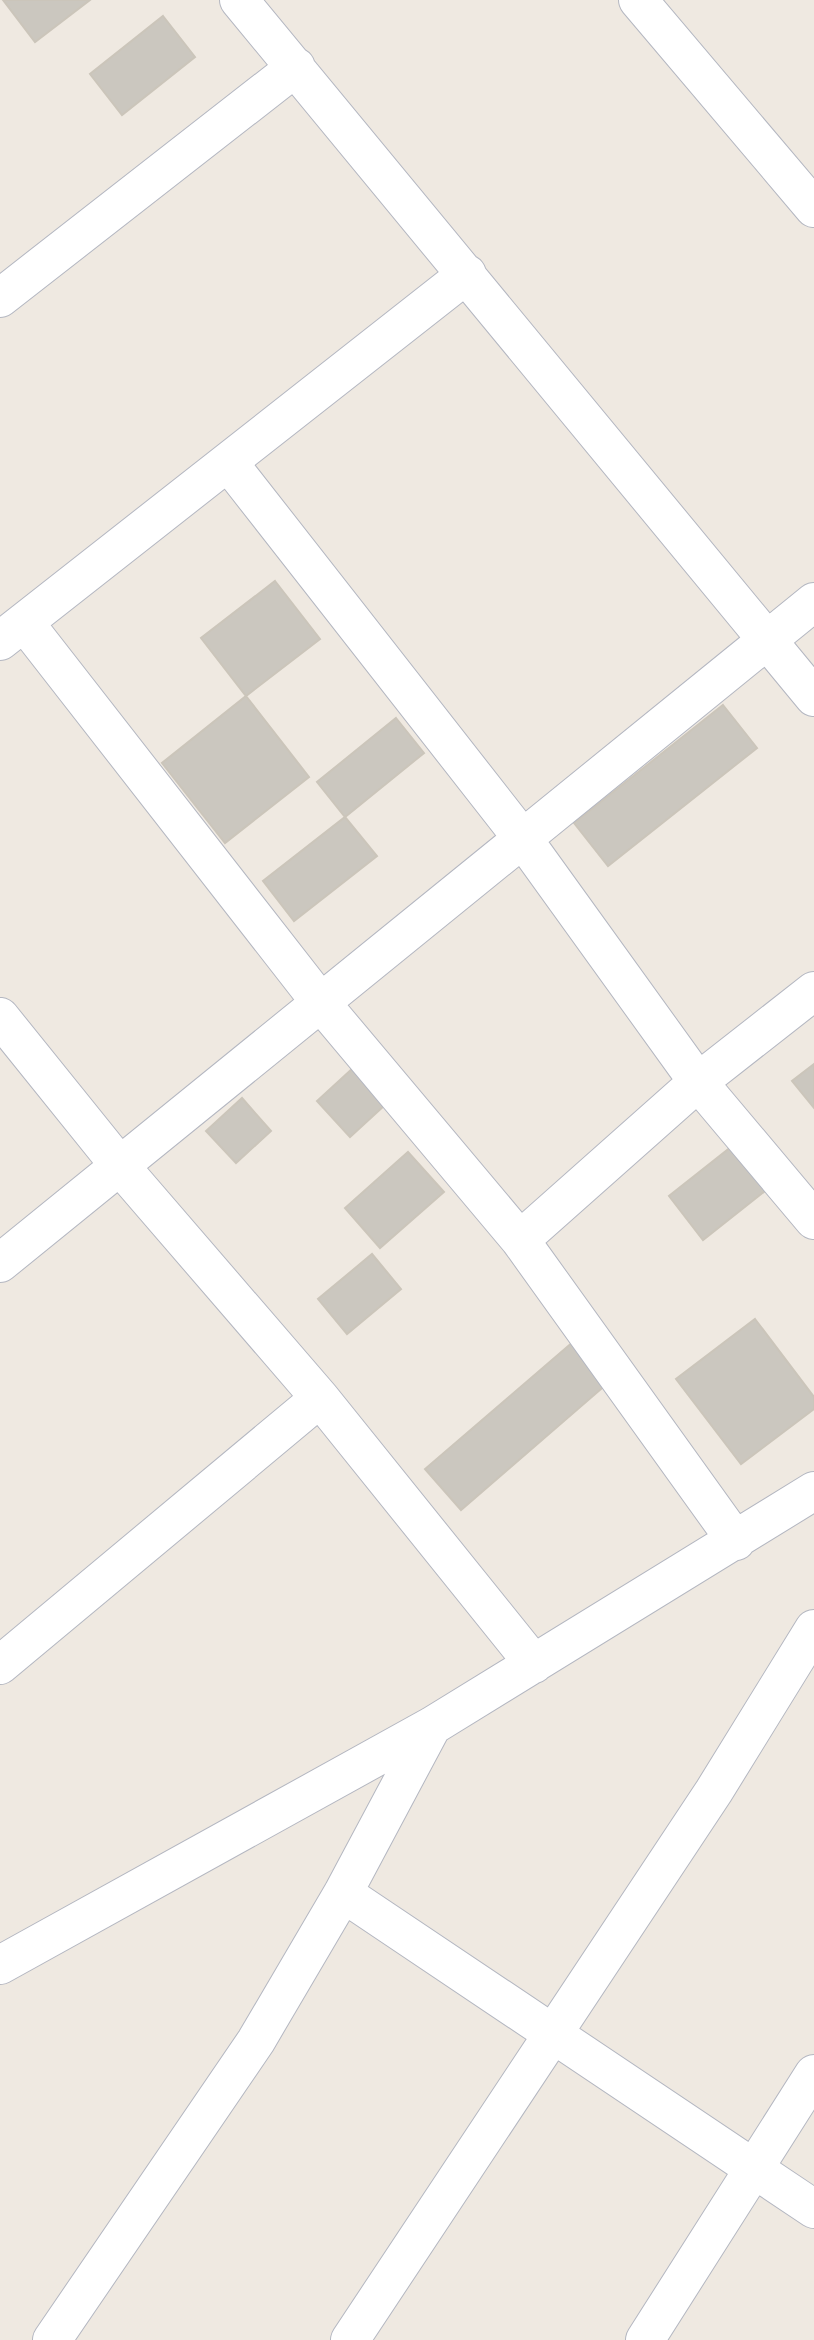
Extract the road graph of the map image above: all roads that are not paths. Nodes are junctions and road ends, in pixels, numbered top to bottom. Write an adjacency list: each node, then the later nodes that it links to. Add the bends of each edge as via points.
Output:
1 (239, 0): 3 (street)
2 (638, 0): 4 (street)
3 (296, 67): 5 (street); 6 (street)
4 (814, 208)
5 (467, 274): 7 (street); 10 (street)
6 (0, 298)
7 (228, 462): 9 (street); 12 (street)
8 (814, 602): 10 (street)
9 (12, 632): 14 (street)
10 (767, 640): 11 (street); 12 (street)
11 (814, 697)
12 (523, 839): 14 (street); 16 (street)
13 (814, 991): 16 (street)
14 (321, 1003): 17 (street); 19 (street)
15 (0, 1017): 17 (street)
16 (698, 1082): 18 (street); 19 (street)
17 (120, 1166): 20 (street); 21 (street)
18 (814, 1220)
19 (520, 1240): 23 (street)
20 (0, 1263)
21 (320, 1398): 25 (street); 26 (street)
22 (814, 1491): 23 (street)
23 (736, 1541): 25 (street)
24 (814, 1629): 30 (street)
25 (534, 1664): 27 (street)
26 (0, 1665)
27 (432, 1726): 28 (street); 29 (street)
28 (343, 1893): 30 (street); 34 (street, via 256,2041)
29 (0, 1965)
30 (554, 2034): 32 (street); 35 (street)
31 (814, 2074): 32 (street)
32 (753, 2168): 33 (street); 36 (street)
33 (814, 2209)
34 (52, 2340)
35 (350, 2340)
36 (645, 2340)

